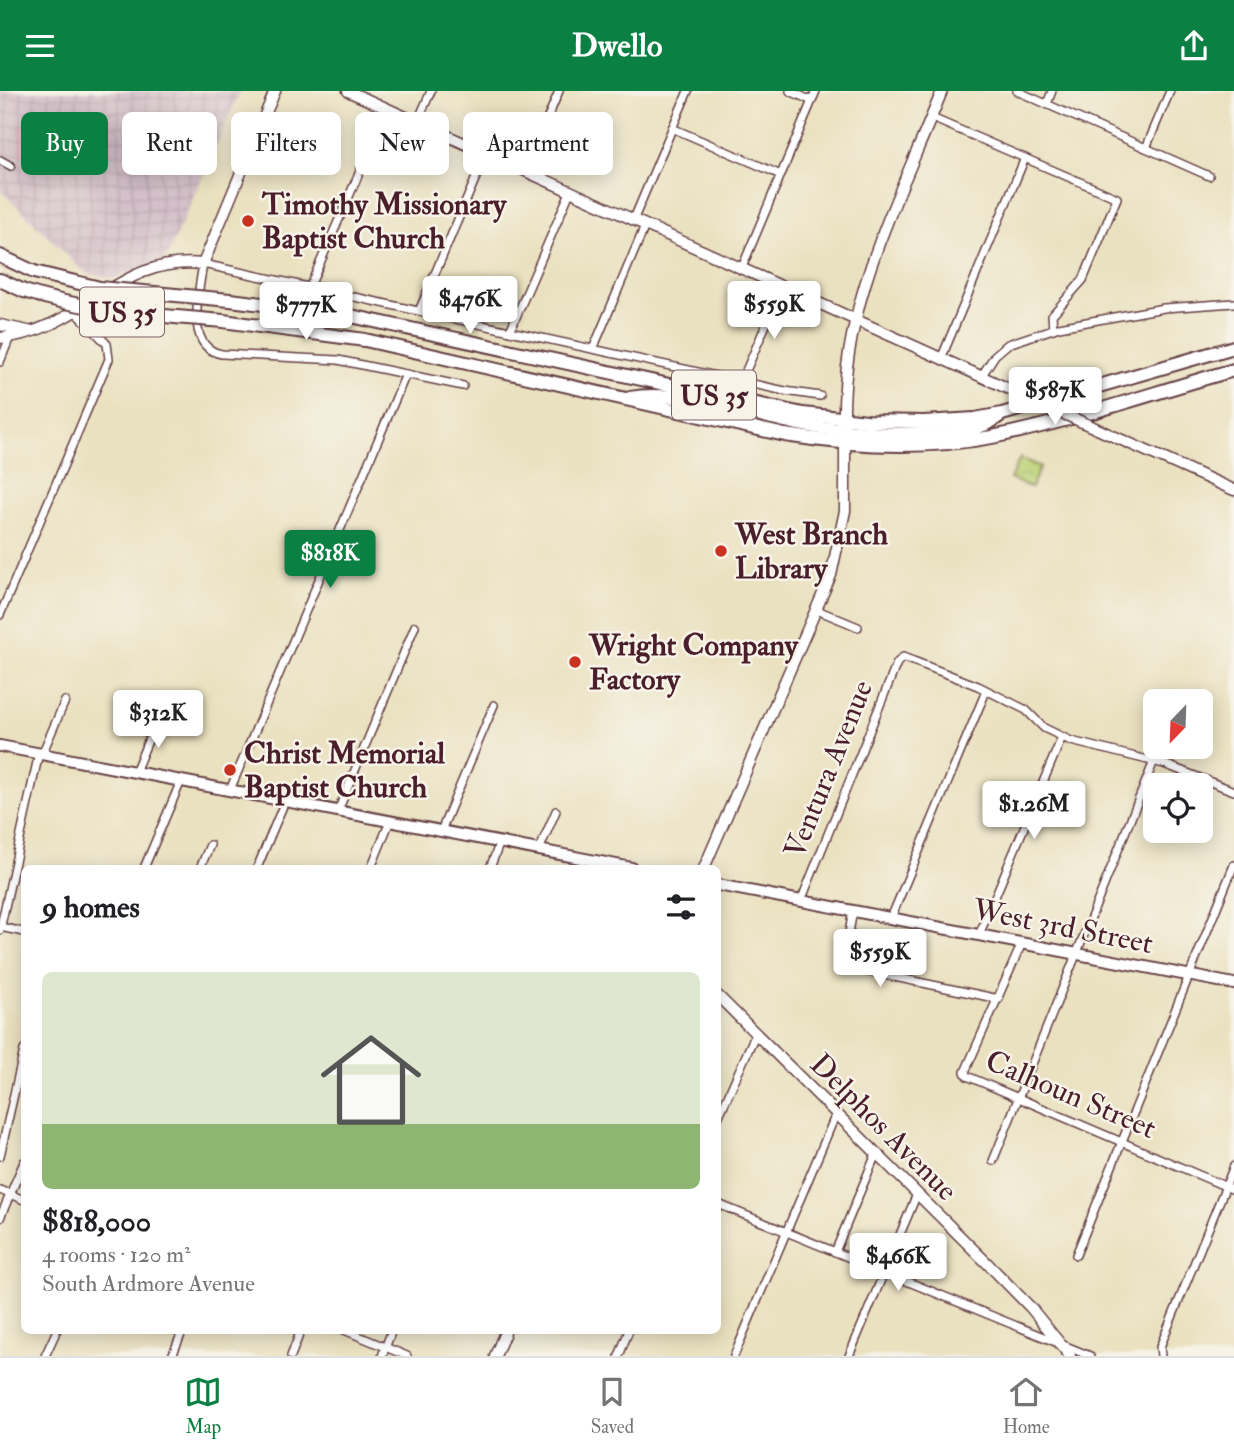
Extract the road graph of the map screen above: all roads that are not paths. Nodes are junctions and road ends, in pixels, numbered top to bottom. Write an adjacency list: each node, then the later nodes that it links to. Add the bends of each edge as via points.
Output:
1 (275, 91): 32 (street)
2 (348, 91): 14 (street)
3 (432, 91): 16 (street)
4 (559, 91): 17 (street)
5 (688, 91): 19 (street)
6 (790, 91): 12 (street)
7 (816, 91): 12 (street)
8 (943, 91): 18 (street)
9 (1017, 91): 13 (street)
10 (1052, 91): 13 (street)
11 (1170, 91): 20 (street)
12 (812, 101): 26 (street)
13 (1047, 104): 20 (street)
14 (387, 109): 15 (street); 35 (street)
15 (393, 112)
16 (422, 112)
17 (550, 112)
18 (932, 118): 21 (street); 40 (street, via 869,269)
19 (672, 128): 26 (street); 29 (street)
20 (1146, 148): 27 (street)
21 (1025, 158): 42 (street, via 1117,198 1083,280 1052,315); 48 (street)
22 (0, 160): 23 (street)
23 (11, 166)
24 (477, 175): 38 (street)
25 (532, 175): 28 (street)
26 (781, 175): 33 (street)
27 (1209, 176)
28 (570, 192): 29 (street); 44 (street)
29 (633, 221): 30 (street)
30 (645, 226): 33 (street); 47 (street)
31 (0, 256): 56 (highway, US 35, bridge, via 34,272 100,288 337,313 803,414)
32 (202, 264): 35 (street); 39 (street, via 175,262 145,269); 51 (street, via 197,328 208,350 323,358)
33 (741, 270): 36 (street)
34 (0, 280): 56 (highway, US 35, bridge, via 63,303 337,335 625,399 658,394)
35 (310, 286): 38 (street)
36 (782, 288): 40 (street); 53 (street)
37 (1234, 303): 42 (street, via 1164,308)
38 (419, 311): 44 (street)
39 (77, 313): 43 (street); 59 (street, via 107,344 109,359)
40 (853, 321): 48 (street); 56 (street, via 844,375)
41 (0, 325): 43 (street)
42 (1053, 329): 52 (street, via 1002,348)
43 (32, 331): 45 (street)
44 (510, 331): 47 (street)
45 (5, 338): 49 (street)
46 (1234, 347): 56 (highway, via 1002,414 986,426 908,435)
47 (593, 349): 53 (street)
48 (941, 359): 52 (street)
49 (0, 362)
50 (1234, 370): 56 (highway, US 35, via 992,437 896,445)
51 (406, 374): 54 (street); 72 (street)
52 (981, 377): 57 (street, bridge)
53 (741, 382): 55 (street)
54 (463, 386)
55 (820, 396)
56 (844, 432): 58 (street, via 842,535)
57 (1234, 490)
58 (817, 610): 61 (street); 88 (street)
59 (0, 615)
60 (415, 626): 75 (street)
61 (858, 627)
62 (986, 691): 66 (street, via 1026,710 1038,724); 91 (street, Ventura Avenue, via 903,657 897,663); 93 (street)
63 (65, 701): 68 (street)
64 (494, 705): 78 (street)
65 (157, 719): 70 (street)
66 (1062, 737): 69 (street); 96 (street)
67 (0, 746): 68 (main road)
68 (41, 754): 70 (main road); 94 (street)
69 (1154, 761): 73 (street); 98 (street)
70 (135, 772): 71 (main road)
71 (181, 781): 72 (main road); 82 (street)
72 (230, 790): 74 (main road)
73 (1234, 791)
74 (285, 801): 75 (main road); 84 (street)
75 (338, 811): 77 (main road)
76 (556, 811): 81 (street)
77 (390, 821): 78 (main road); 85 (street)
78 (441, 831): 79 (main road)
79 (500, 842): 81 (main road); 86 (street)
80 (210, 845): 83 (street)
81 (539, 850): 87 (main road)
82 (145, 865)
83 (201, 865)
84 (258, 865)
85 (372, 865)
86 (491, 865)
87 (606, 865)
88 (705, 865)
89 (1234, 865): 99 (street)
90 (721, 885): 91 (main road, West 3rd Street)
91 (801, 901): 92 (main road, West 3rd Street)
92 (853, 910): 93 (main road, West 3rd Street); 102 (street, via 844,962 847,967)
93 (891, 918): 96 (main road, West 3rd Street)
94 (0, 928): 95 (street)
95 (21, 932)
96 (979, 935): 97 (main road, West 3rd Street)
97 (1023, 943): 98 (main road, West 3rd Street); 102 (street)
98 (1078, 954): 99 (main road, West 3rd Street); 105 (street)
99 (1189, 975): 100 (main road, West 3rd Street); 108 (street)
100 (1234, 984)
101 (721, 999): 103 (street, Delphos Avenue)
102 (999, 999): 105 (street, Calhoun Street, via 966,1075)
103 (755, 1035): 106 (street); 107 (street, Delphos Avenue)
104 (21, 1063): 110 (street)
105 (1018, 1098): 108 (street, Calhoun Street); 111 (street)
106 (721, 1111)
107 (836, 1114): 109 (street, Delphos Avenue); 121 (street)
108 (1122, 1142): 114 (street, Calhoun Street); 123 (street)
109 (876, 1154): 117 (street, Delphos Avenue); 122 (street)
110 (0, 1156)
111 (993, 1161)
112 (1234, 1166): 114 (street)
113 (21, 1168): 116 (street)
114 (1230, 1188): 145 (street, via 1160,1347)
115 (0, 1190): 116 (street)
116 (10, 1194): 118 (street); 120 (street)
117 (917, 1194): 124 (street); 132 (street, Delphos Avenue)
118 (21, 1199)
119 (721, 1205): 121 (street)
120 (0, 1217)
121 (786, 1231): 122 (street); 141 (street)
122 (835, 1252): 124 (street)
123 (1076, 1255)
124 (884, 1272): 132 (street); 142 (street)
125 (55, 1334): 134 (street)
126 (181, 1334): 135 (street)
127 (299, 1334): 136 (street)
128 (354, 1334): 133 (street)
129 (390, 1334): 133 (street)
130 (504, 1334): 139 (street)
131 (627, 1334): 140 (street)
132 (1060, 1343): 143 (street, Delphos Avenue); 144 (street)
133 (385, 1347): 137 (street); 138 (street)
134 (45, 1356)
135 (172, 1356)
136 (291, 1356)
137 (382, 1356)
138 (407, 1356)
139 (495, 1356)
140 (618, 1356)
141 (734, 1356)
142 (849, 1356)
143 (1070, 1356)
144 (1090, 1356)
145 (1161, 1356)

